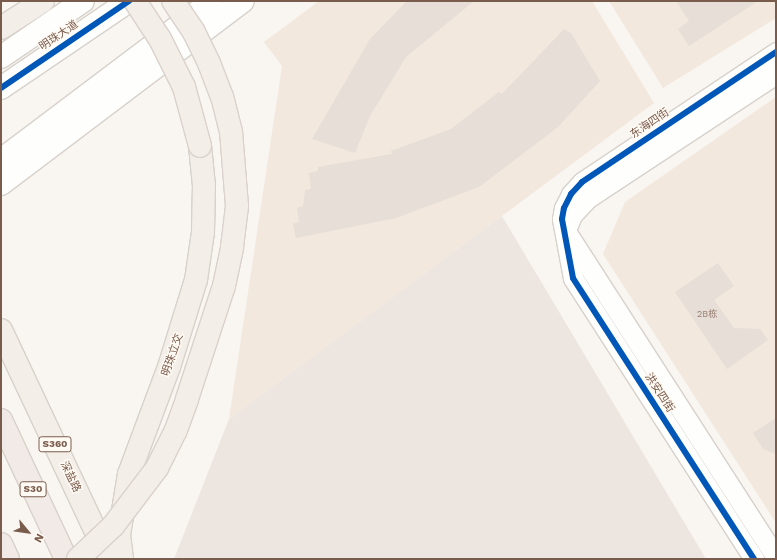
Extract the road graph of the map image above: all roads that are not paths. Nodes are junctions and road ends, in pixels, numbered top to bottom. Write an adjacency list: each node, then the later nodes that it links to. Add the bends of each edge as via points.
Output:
1 (43, 1): 8 (main road)
2 (83, 1): 10 (main road, 明珠大道)
3 (129, 1): 12 (main road, 明珠大道)
4 (135, 1): 28 (main road, 明珠立交, bridge, via 160,39 184,87 200,146 204,186 203,232 196,280 169,367 129,474 118,535)
5 (173, 1): 26 (main road, bridge, via 194,32 209,63 222,97 231,132 237,206 232,247 224,286 187,399 160,462 113,526)
6 (212, 1): 13 (main road)
7 (243, 1): 14 (main road)
8 (1, 28)
9 (776, 52): 15 (street, 东海四街, via 582,182 571,194 564,208 562,219)
10 (3, 55)
11 (776, 74): 15 (street, via 588,198 572,215)
12 (1, 88)
13 (1, 160)
14 (1, 184)
15 (566, 232): 21 (street, 洪安四街); 29 (street, 洪安四街, via 573,278)
16 (1, 330): 27 (main road, 深盐路 / S360)
17 (1, 420): 25 (highway, S30)
18 (1, 431): 24 (main road)
19 (1, 533): 23 (main road)
20 (1, 544): 22 (highway)
21 (776, 557)
22 (8, 559)
23 (14, 559)
24 (60, 559)
25 (66, 559)
26 (78, 559)
27 (109, 559)
28 (122, 559)
29 (754, 559)

